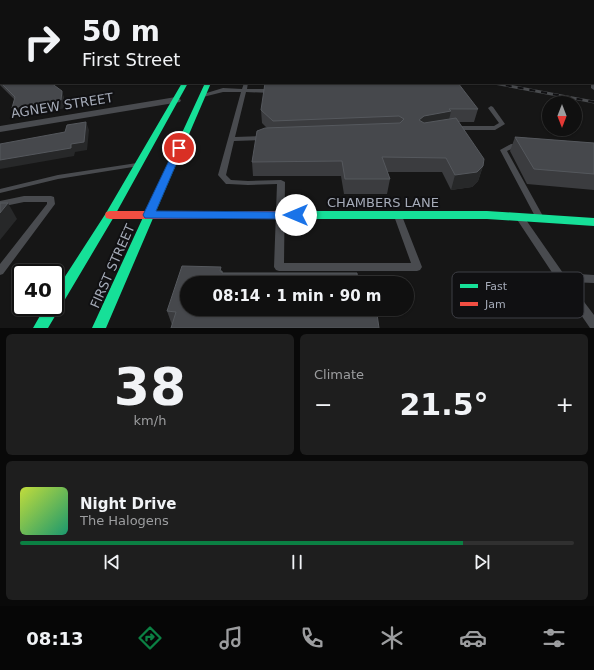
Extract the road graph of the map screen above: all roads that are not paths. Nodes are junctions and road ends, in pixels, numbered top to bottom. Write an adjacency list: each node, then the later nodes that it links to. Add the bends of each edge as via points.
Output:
1 (184, 84): 7 (main road)
2 (208, 84): 6 (main road, FIRST STREET)
3 (246, 84): 4 (lane)
4 (243, 91): 5 (lane); 6 (lane, via 223,90); 12 (lane)
5 (281, 91)
6 (203, 95): 7 (main road); 18 (main road, FIRST STREET)
7 (176, 100): 10 (street, AGNEW STREET); 14 (main road)
8 (491, 108): 9 (lane, via 502,124 495,128)
9 (447, 128)
10 (0, 129)
11 (275, 137): 12 (lane)
12 (231, 139): 19 (lane, via 222,175 229,182 281,182)
13 (530, 146): 22 (lane, via 511,146 503,150)
14 (138, 165): 15 (lane, via 77,173); 17 (main road, FIRST STREET)
15 (0, 191)
16 (0, 204): 24 (lane, via 24,199 51,199 51,204)
17 (110, 215): 18 (main road, CHAMBERS LANE); 28 (main road, FIRST STREET)
18 (149, 215): 19 (main road, CHAMBERS LANE); 33 (main road, FIRST STREET)
19 (281, 215): 20 (main road, CHAMBERS LANE); 20 (lane, via 279,267 417,267)
20 (398, 215): 21 (main road, CHAMBERS LANE)
21 (520, 217): 22 (main road, CHAMBERS LANE); 25 (lane)
22 (540, 218): 23 (main road, CHAMBERS LANE)
23 (594, 222)
24 (0, 271)
25 (557, 272)
26 (584, 278): 27 (lane)
27 (594, 279)
28 (64, 289)
29 (584, 310): 31 (lane)
30 (47, 316): 32 (main road)
31 (594, 324)
32 (40, 328)
33 (99, 328)

